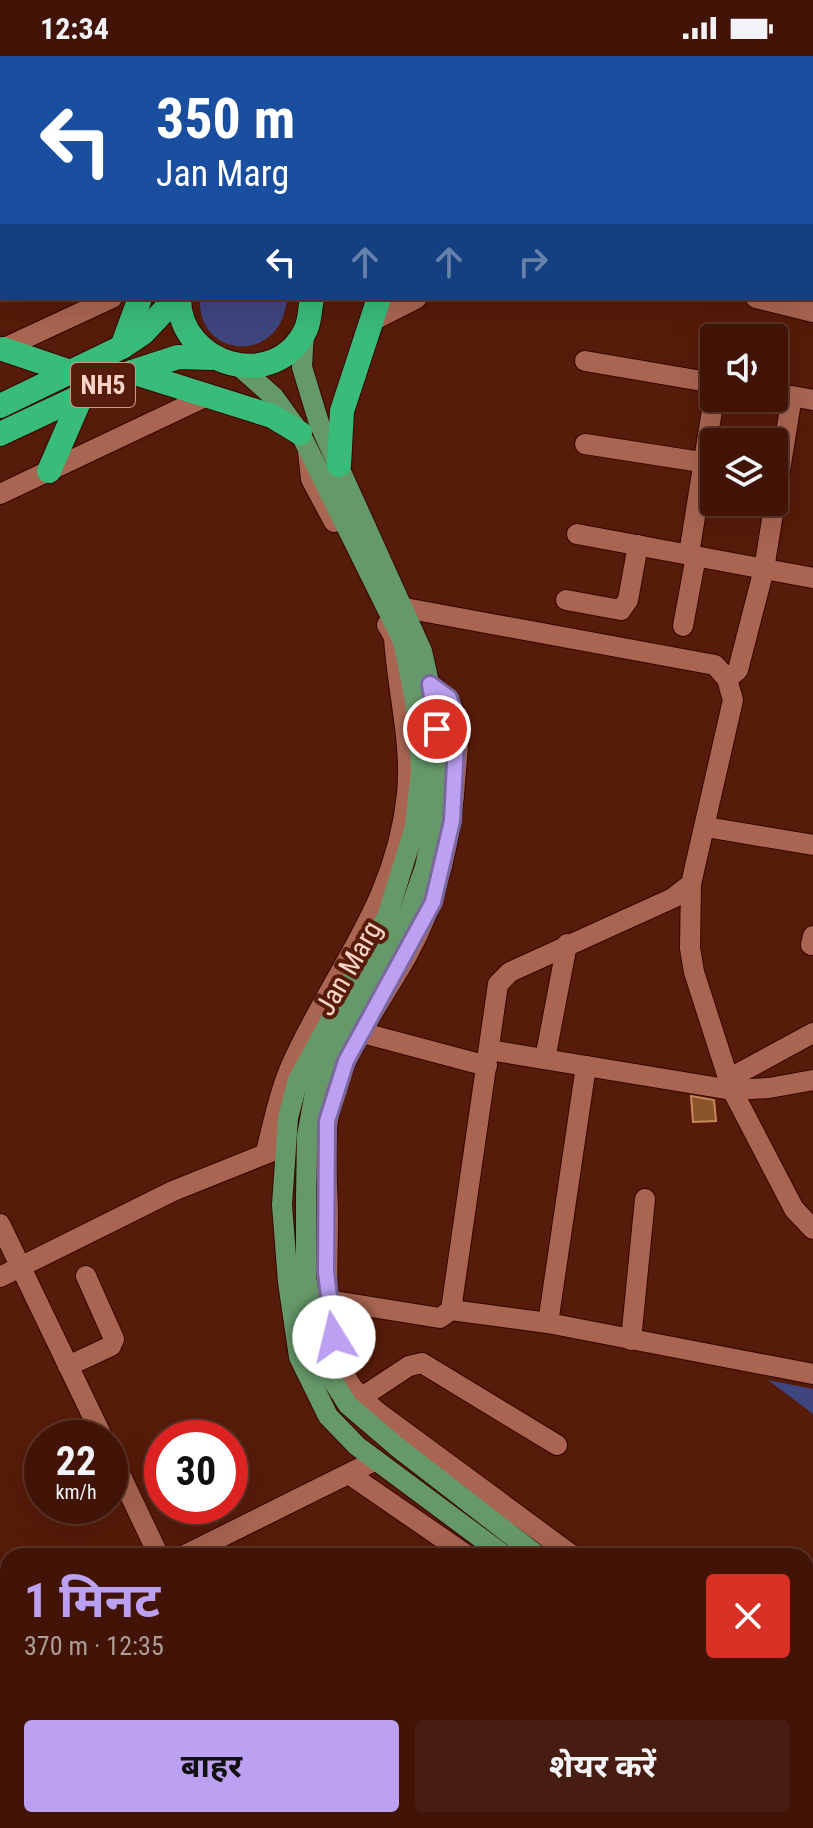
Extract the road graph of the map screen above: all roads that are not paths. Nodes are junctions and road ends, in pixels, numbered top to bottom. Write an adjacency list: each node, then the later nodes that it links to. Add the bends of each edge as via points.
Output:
1 (108, 300): 13 (street)
2 (139, 300): 12 (highway)
3 (176, 300): 12 (highway, NH5 / NH5)
4 (178, 300): 14 (highway, NH5, via 192,340)
5 (312, 300): 11 (highway)
6 (378, 300): 10 (highway)
7 (413, 300): 10 (street)
8 (764, 300): 9 (street)
9 (813, 312)
10 (370, 322): 28 (highway, via 342,411)
11 (304, 332): 16 (highway, via 290,350 264,365); 28 (main road, Jan Marg, via 302,367)
12 (122, 347): 17 (highway, NH5 / NH5)
13 (1, 349): 17 (highway)
14 (212, 358): 16 (highway, NH5); 18 (highway, NH5 / NH5, via 178,357)
15 (585, 361): 19 (street)
16 (240, 367): 25 (main road, Jan Marg, via 274,397)
17 (71, 372): 23 (highway, NH5 / NH5)
18 (132, 372): 20 (highway, NH5 / NH5); 21 (highway)
19 (700, 381)
20 (82, 395): 24 (highway, NH5 / NH5); 29 (highway)
21 (207, 396): 25 (highway, via 272,416); 29 (street)
22 (793, 396): 35 (street)
23 (0, 406)
24 (0, 434)
25 (304, 441): 38 (main road, Jan Marg)
26 (585, 444): 27 (street)
27 (700, 462)
28 (339, 465): 38 (main road, Jan Marg)
29 (49, 471): 30 (street)
30 (0, 494)
31 (700, 512): 34 (street)
32 (577, 534): 33 (street)
33 (638, 545): 34 (street); 37 (street, via 628,600 621,610)
34 (692, 555): 35 (street); 39 (street)
35 (764, 569): 36 (street); 40 (street, via 738,670)
36 (813, 578)
37 (566, 600)
38 (392, 610): 40 (street, via 715,665); 45 (main road, Jan Marg, via 422,651 430,684 440,758 436,814 405,924); 52 (main road, Jan Marg, via 415,700 421,770 415,827 387,917 298,1080)
39 (683, 626)
40 (727, 679): 41 (street, via 733,700)
41 (706, 827): 42 (street); 43 (street)
42 (813, 845)
43 (691, 884): 44 (street, via 673,898); 51 (street, via 694,972)
44 (567, 944): 47 (street, via 498,984); 48 (street)
45 (353, 1030): 47 (street); 59 (street, via 327,1121); 75 (main road, Jan Marg, via 316,1087 307,1136 306,1275 313,1332 324,1367 348,1405)
46 (813, 1033): 51 (street)
47 (488, 1058): 48 (street); 60 (street)
48 (545, 1059): 49 (street)
49 (586, 1066): 51 (street); 61 (street)
50 (813, 1080): 51 (street, via 769,1088)
51 (730, 1085): 55 (street, via 794,1209)
52 (276, 1150): 56 (street, via 173,1191); 68 (main road, Jan Marg, via 299,1357 328,1416)
53 (645, 1199): 62 (street)
54 (0, 1224): 56 (street)
55 (813, 1229)
56 (21, 1267): 58 (street); 63 (street)
57 (86, 1276): 63 (street, via 114,1339 111,1346)
58 (0, 1277)
59 (328, 1300): 60 (street, via 440,1318); 65 (street, via 338,1356 350,1385)
60 (451, 1310): 61 (street)
61 (548, 1323): 62 (street)
62 (631, 1340): 64 (street)
63 (68, 1366): 66 (street)
64 (813, 1374)
65 (362, 1397): 67 (street, via 422,1363); 76 (street)
66 (94, 1420)
67 (557, 1445)
68 (376, 1460): 69 (street); 74 (main road, Jan Marg)
69 (349, 1474): 72 (street); 73 (street)
70 (128, 1491): 71 (street)
71 (155, 1548)
72 (199, 1548)
73 (456, 1548)
74 (494, 1548)
75 (528, 1548)
76 (562, 1548)

